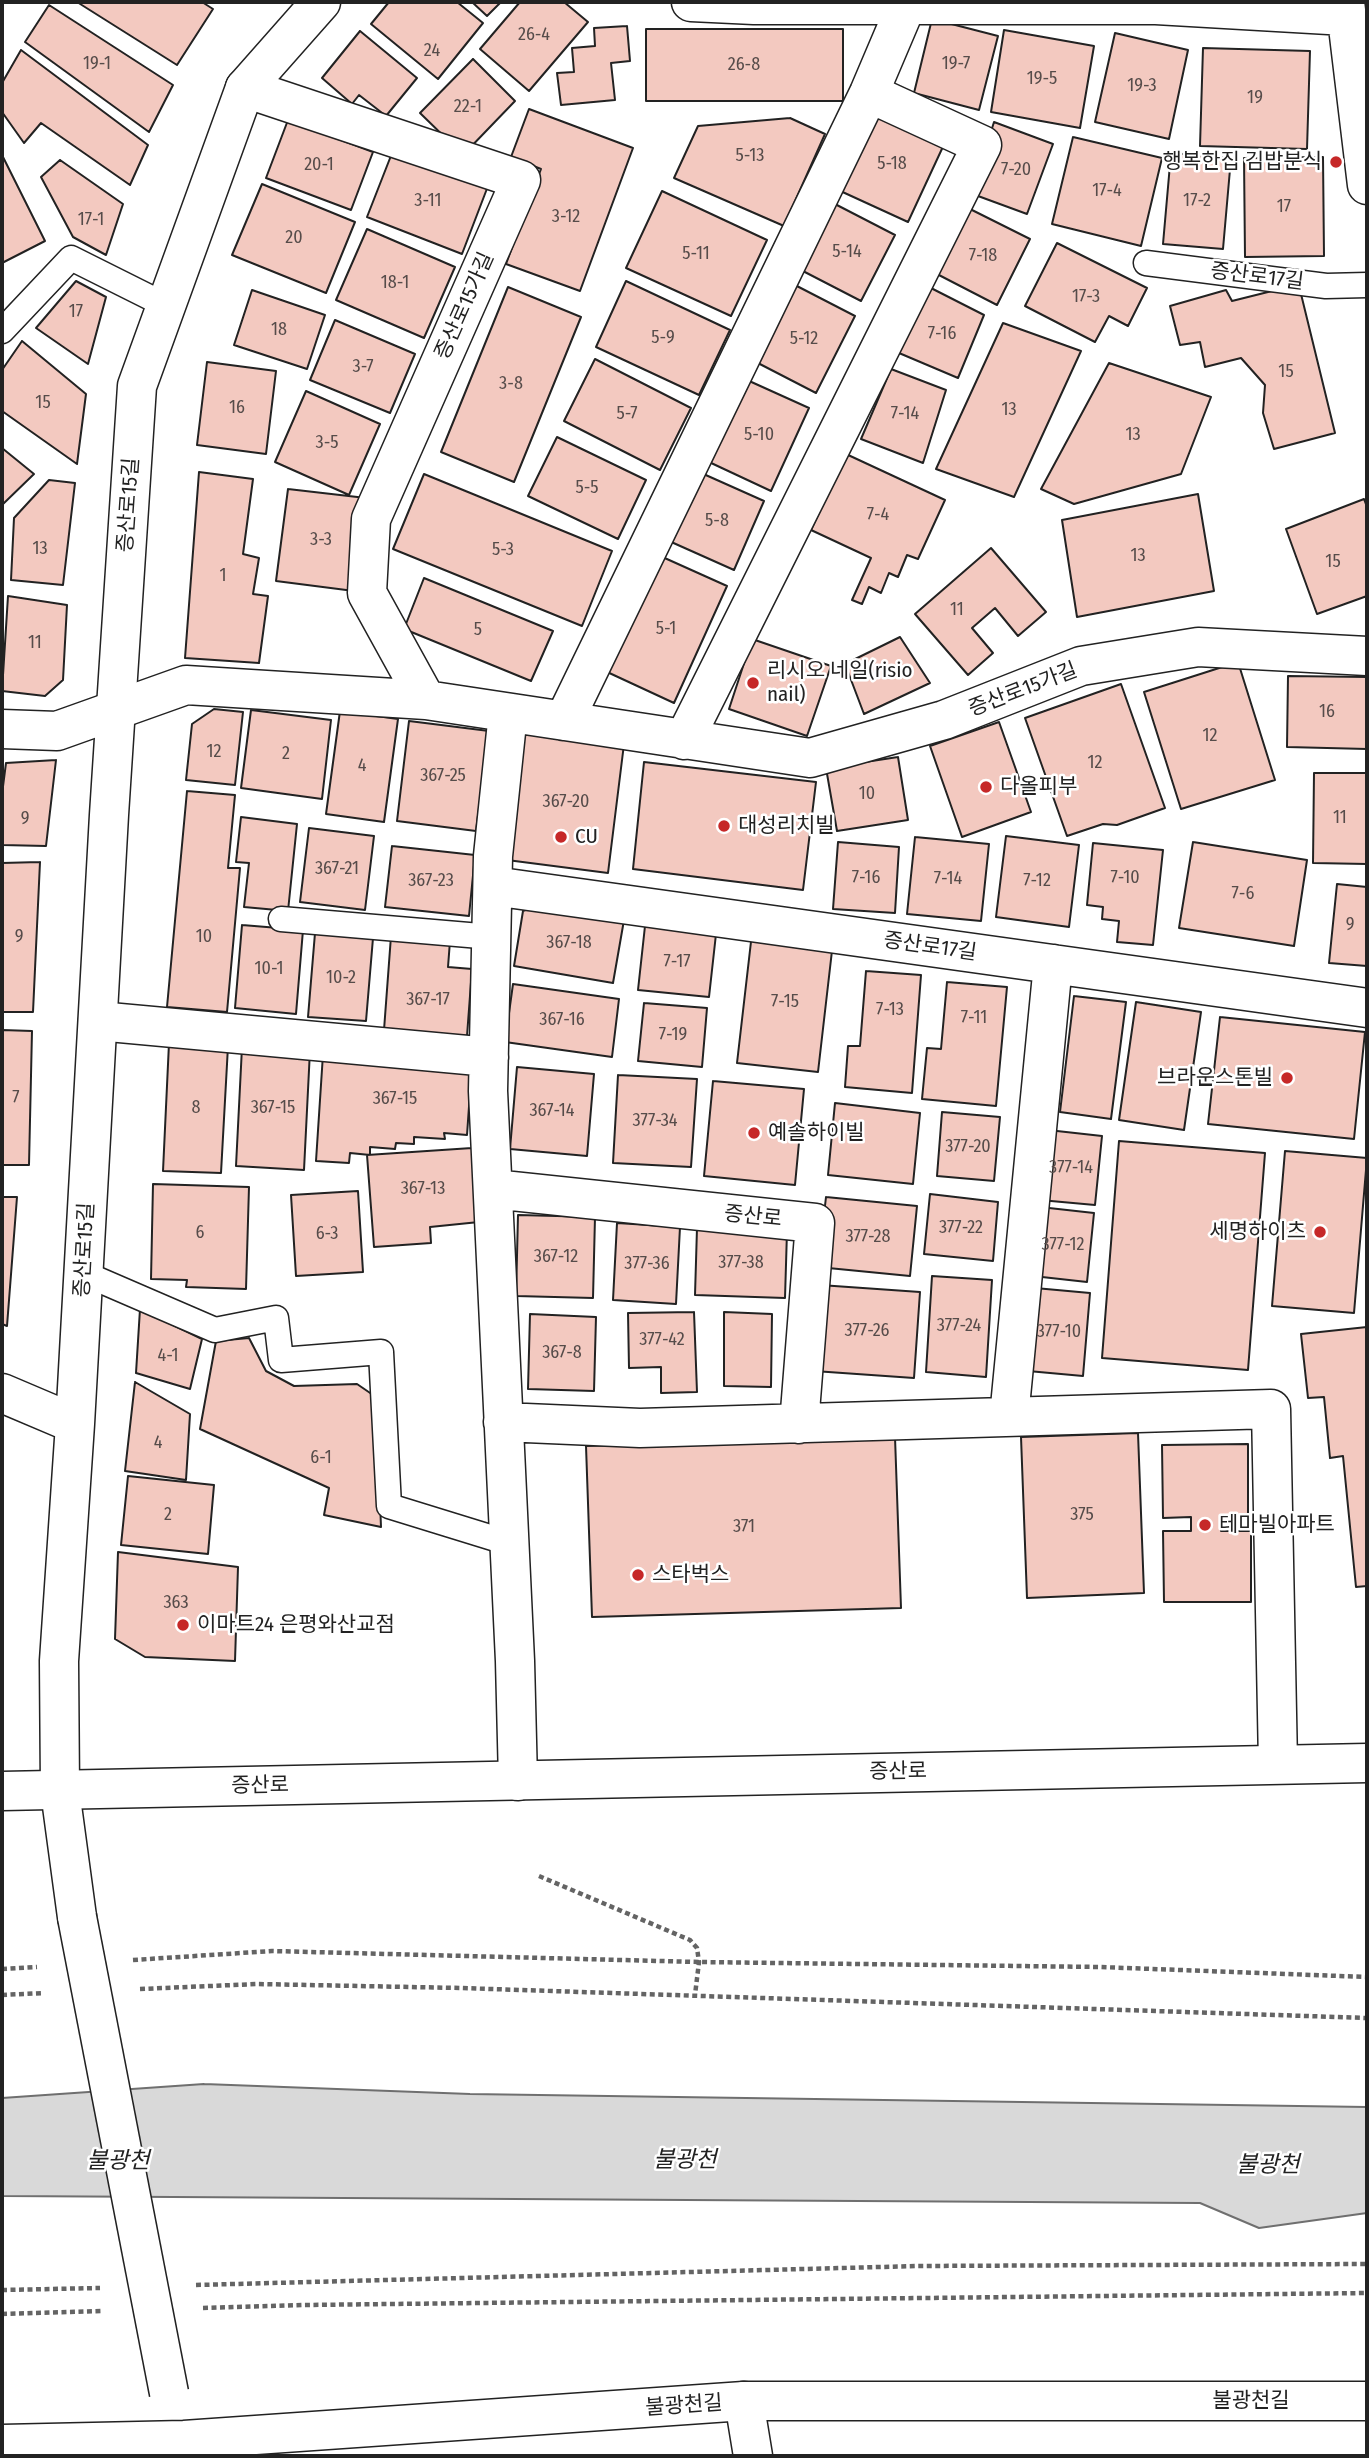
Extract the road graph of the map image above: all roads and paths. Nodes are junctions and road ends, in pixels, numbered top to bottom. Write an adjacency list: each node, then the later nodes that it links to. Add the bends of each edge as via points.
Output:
1 (321, 2): 6 (street, 증산로15길)
2 (712, 2): 4 (street)
3 (963, 3): 4 (street); 5 (street)
4 (906, 6): 7 (street)
5 (1345, 9): 8 (street)
6 (245, 88): 11 (street, 증산로15길); 14 (street, 증산로15가길, via 521,180 371,519 368,593)
7 (869, 93): 17 (street); 19 (street, via 982,145)
8 (1367, 185)
9 (1146, 262): 10 (lane, 증산로17길, via 1326,286)
10 (1367, 285)
11 (167, 306): 12 (lane, via 71,258); 15 (street, 증산로15길, via 137,386)
12 (2, 331)
13 (1367, 656): 19 (street, 증산로15가길, via 1198,647 1080,666 944,720 810,758)
14 (426, 699): 15 (street, 증산로15가길, via 186,685); 16 (street, 증산로15가길)
15 (116, 709): 18 (street, via 57,731); 25 (street, 증산로15길)
16 (508, 713): 17 (street, 증산로15가길); 20 (street)
17 (564, 721): 19 (street, 증산로15가길)
18 (2, 729)
19 (684, 740)
20 (493, 886): 22 (street); 23 (street, 증산로17길)
21 (281, 919): 22 (lane)
22 (492, 937): 26 (street)
23 (1053, 964): 24 (street, 증산로17길); 30 (street)
24 (1367, 1008)
25 (98, 1021): 26 (street); 28 (street, 증산로15길)
26 (489, 1058): 27 (street)
27 (493, 1189): 31 (street); 33 (street, 증산로, via 815,1223)
28 (83, 1273): 32 (street, 증산로15길); 34 (lane, via 215,1330 276,1318 281,1360 381,1352 388,1506)
29 (2, 1393): 32 (street)
30 (1009, 1417): 33 (street); 36 (street, via 1271,1409)
31 (503, 1422): 33 (street, via 640,1428); 34 (street)
32 (75, 1424): 39 (street, 증산로15길, via 59,1661)
33 (799, 1424)
34 (509, 1543): 37 (street)
35 (1367, 1763): 36 (street, 증산로)
36 (1278, 1764): 37 (street, 증산로)
37 (518, 1781): 39 (street, 증산로)
38 (2, 1791): 39 (street, 증산로)
39 (60, 1791): 62 (street, 증산로15길, bridge, via 77,1917 169,2393)
40 (539, 1875): 42 (path, via 690,1940)
41 (123, 1961): 42 (path, via 272,1951)
42 (699, 1962): 45 (path, via 1101,1967); 49 (path)
43 (42, 1966): 44 (path)
44 (2, 1969)
45 (1367, 1977)
46 (136, 1989): 49 (path, via 257,1984)
47 (55, 1993): 48 (path)
48 (2, 1995)
49 (695, 1995): 50 (path)
50 (1367, 2018)
51 (1367, 2264): 52 (path, via 918,2266)
52 (192, 2286)
53 (111, 2287): 54 (path)
54 (2, 2290)
55 (1367, 2293): 56 (path)
56 (193, 2308)
57 (111, 2311): 58 (path)
58 (2, 2314)
59 (1367, 2401): 60 (street, 불광천길)
60 (744, 2402): 62 (street, 불광천길); 63 (street)
61 (2, 2444): 62 (street, 불광천길)
62 (187, 2448)
63 (753, 2456)

